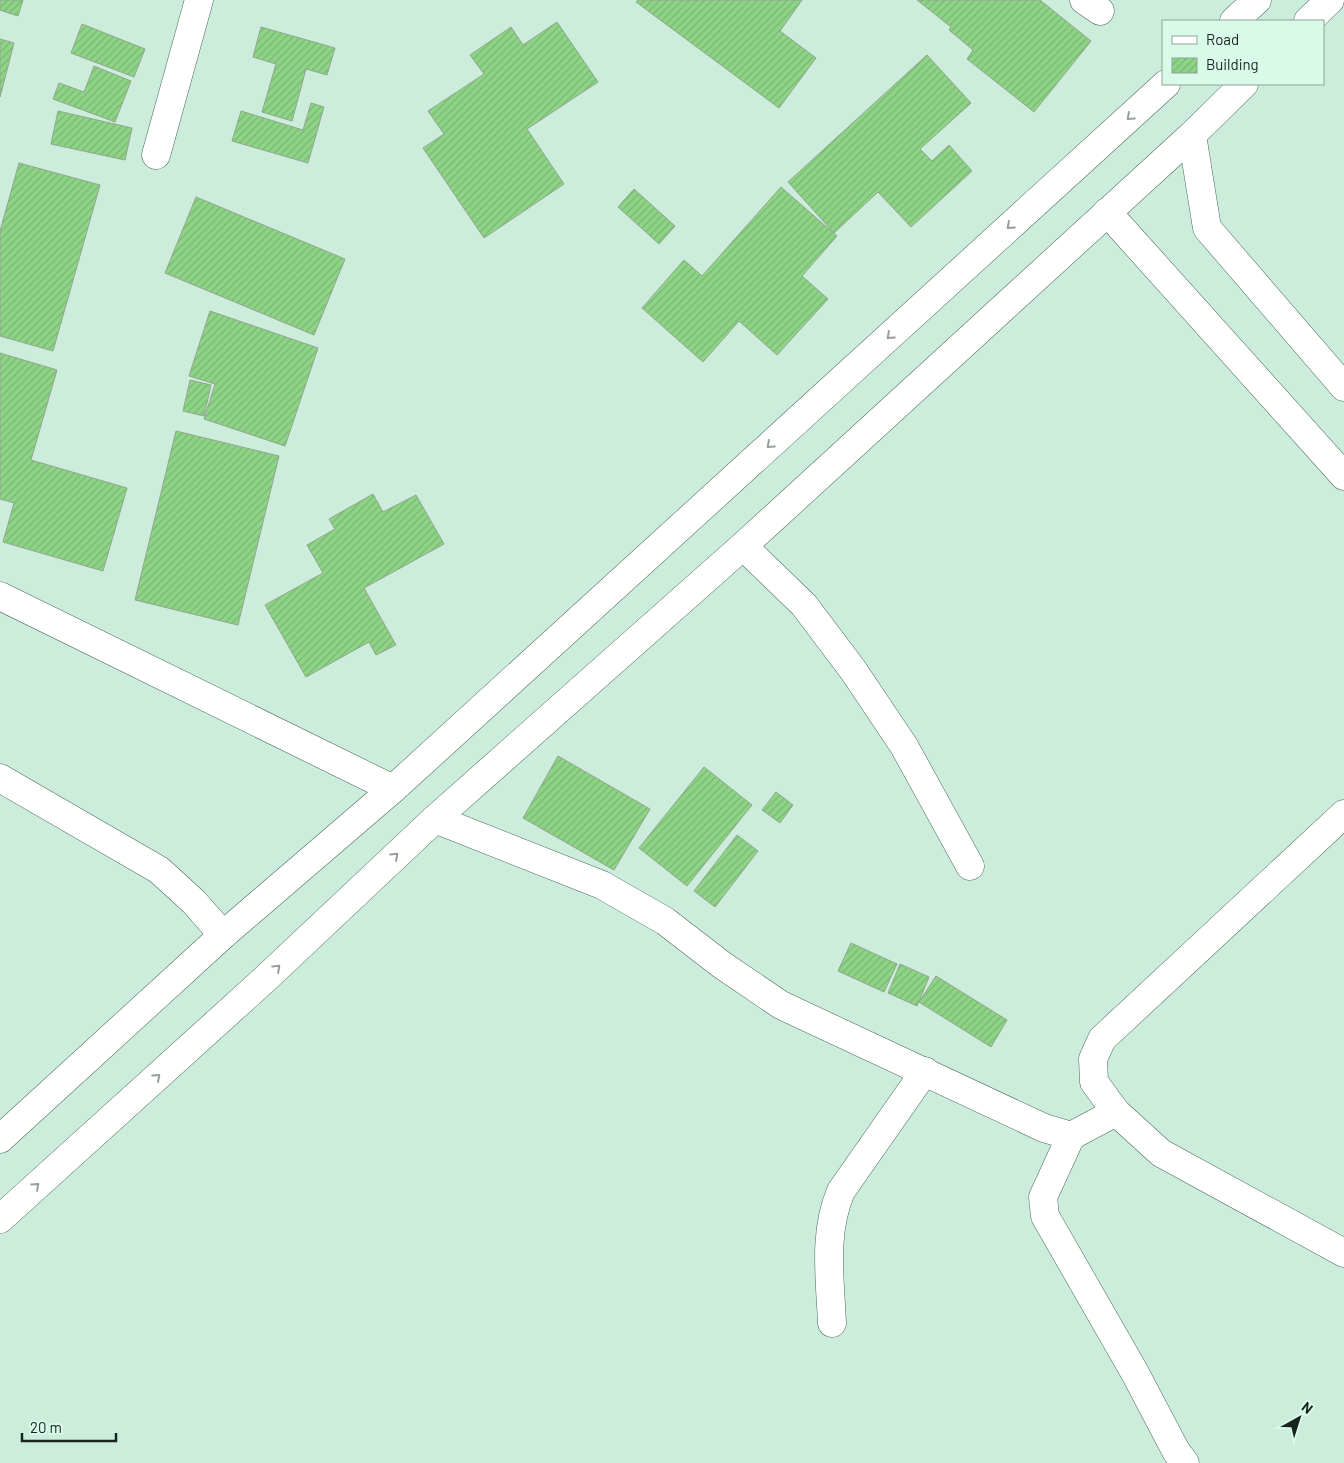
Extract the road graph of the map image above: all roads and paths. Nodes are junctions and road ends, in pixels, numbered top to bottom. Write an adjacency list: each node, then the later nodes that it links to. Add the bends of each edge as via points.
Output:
1 (199, 0): 9 (street)
2 (1257, 0): 4 (street)
3 (1330, 0): 5 (street)
4 (1235, 20)
5 (1309, 20)
6 (1165, 85): 16 (street, one-way to 16)
7 (1243, 85): 8 (street)
8 (1192, 135): 10 (street); 11 (street, via 1207,228)
9 (156, 155)
10 (1107, 212): 12 (street); 13 (street)
11 (1344, 387)
12 (1344, 476)
13 (743, 546): 18 (street); 19 (street, via 804,605 853,670 904,746)
14 (0, 596): 16 (street)
15 (0, 778): 20 (street, via 159,870)
16 (393, 789): 20 (street)
17 (1344, 814): 22 (street, via 1102,1039 1093,1059 1094,1082)
18 (435, 819): 21 (street, via 602,885 665,921 781,1005); 25 (street, one-way to 18, via 264,980)
19 (970, 866)
20 (223, 935): 24 (street)
21 (925, 1072): 23 (street, via 1044,1128); 27 (street, via 841,1192 832,1211 829,1235)
22 (1116, 1112): 23 (street); 26 (street, via 1162,1153)
23 (1071, 1136): 28 (street, via 1043,1197 1045,1216)
24 (0, 1139)
25 (0, 1219)
26 (1344, 1253)
27 (832, 1323)
28 (1185, 1463)

